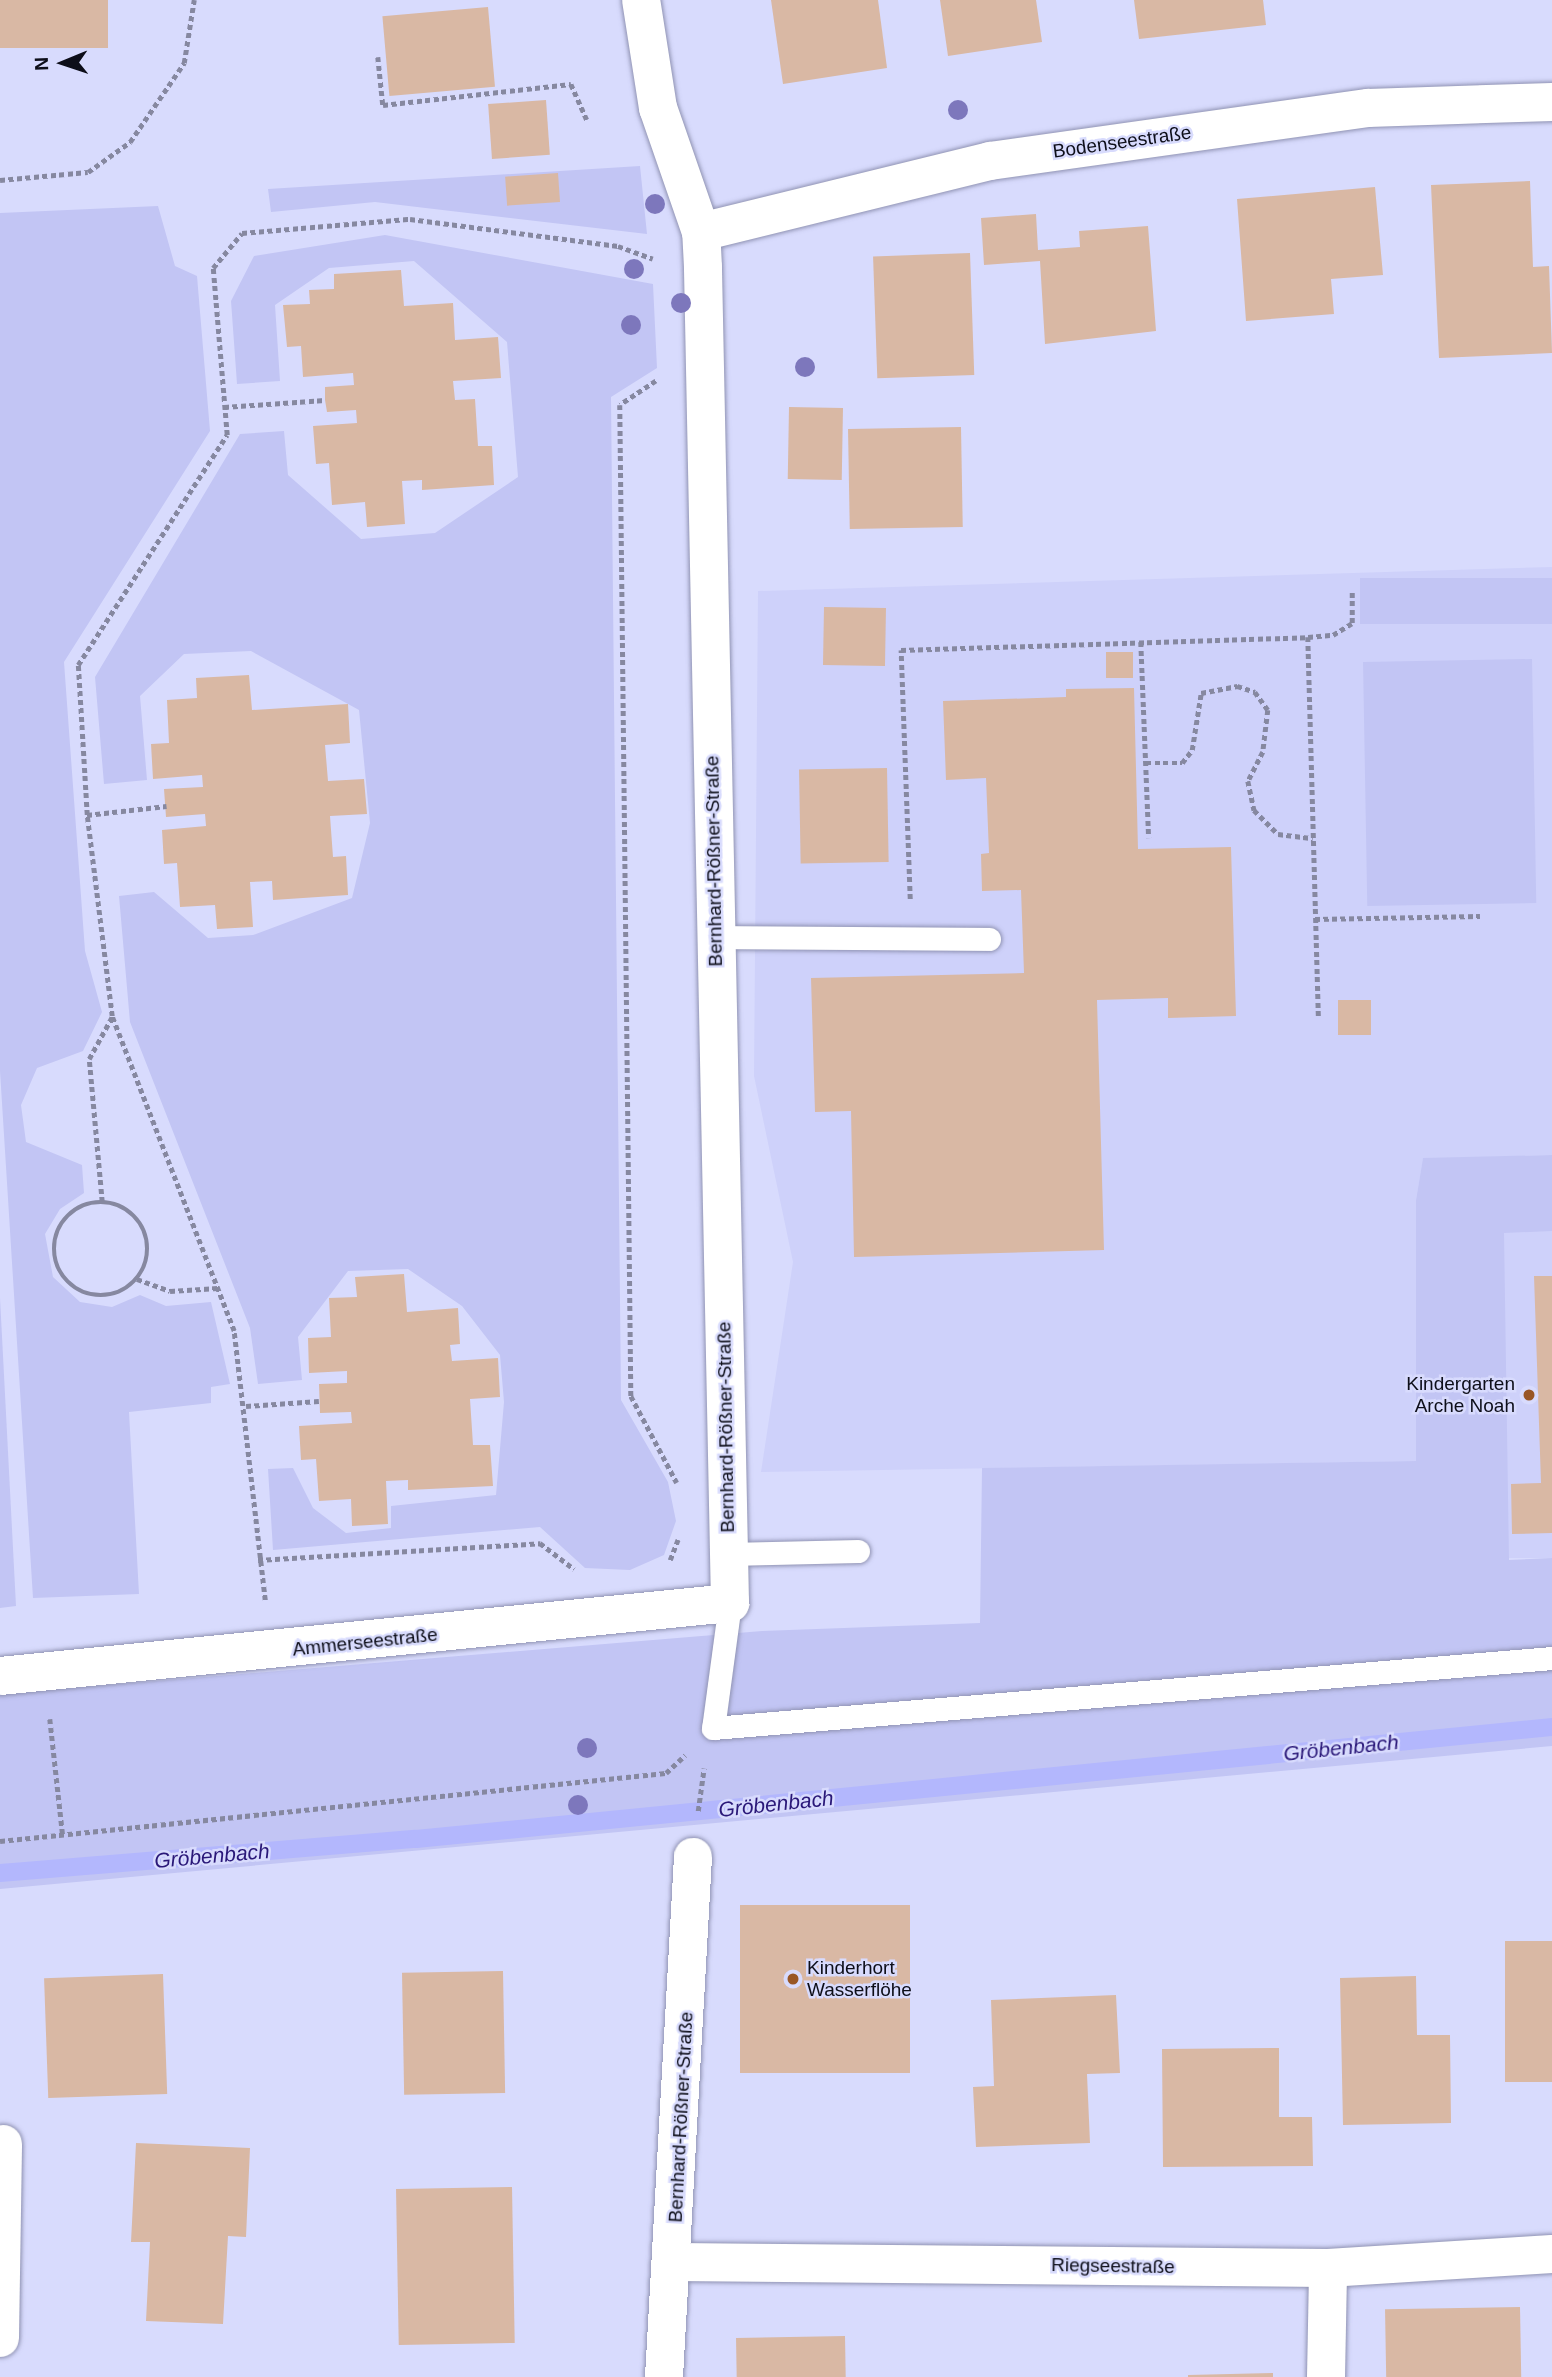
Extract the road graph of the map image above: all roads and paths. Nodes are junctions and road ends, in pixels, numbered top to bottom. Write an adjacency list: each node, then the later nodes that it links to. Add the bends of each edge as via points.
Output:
1 (194, 0): 6 (path, via 184,63 130,142 88,172)
2 (642, 0): 7 (street, Bernhard-Rößner-Straße, via 658,108)
3 (378, 57): 5 (path, via 383,105 572,84)
4 (1552, 102): 7 (street, Bodenseestraße, via 1368,108 990,161)
5 (587, 120)
6 (0, 180)
7 (702, 250): 10 (path, via 662,262 618,246 410,219 242,233 213,268); 21 (street, Bernhard-Rößner-Straße)
8 (664, 375): 31 (path, via 620,405 631,1396)
9 (325, 400): 10 (path)
10 (224, 407): 16 (path, via 227,435 78,666)
11 (1352, 591): 12 (path, via 1352,624 1334,635)
12 (1308, 637): 13 (path); 18 (path)
13 (1141, 642): 14 (path); 22 (path, via 901,650)
14 (1146, 763): 17 (path); 18 (path, via 1182,763 1192,750 1201,693 1237,686 1255,692 1268,710 1263,751 1248,781 1254,810 1278,834)
15 (166, 806): 16 (path)
16 (87, 815): 24 (path)
17 (1149, 838)
18 (1313, 838): 20 (path)
19 (1480, 916): 20 (path)
20 (1315, 919): 25 (path)
21 (716, 937): 22 (lane); 34 (street, Bernhard-Rößner-Straße)
22 (911, 938): 23 (lane)
23 (989, 939)
24 (112, 1016): 26 (path, via 89,1059); 28 (path)
25 (1319, 1019)
26 (103, 1202): 27 (path, via 130,1212 147,1237 145,1266); 27 (path, via 87,1205 62,1223 54,1253 59,1268 94,1296 125,1290)
27 (137, 1279): 28 (path, via 170,1291)
28 (218, 1288): 30 (path, via 234,1331)
29 (319, 1401): 30 (path)
30 (246, 1406): 35 (path)
31 (680, 1488)
32 (680, 1533): 36 (path, via 668,1564)
33 (858, 1551): 34 (lane)
34 (729, 1555): 39 (street, Bernhard-Rößner-Straße)
35 (258, 1560): 37 (path, via 540,1544); 38 (path)
36 (656, 1568)
37 (583, 1576)
38 (265, 1600)
39 (730, 1603): 41 (street, Ammerseestraße); 43 (lane, Bernhard-Rößner-Straße)
40 (1552, 1658): 43 (lane)
41 (46, 1672): 42 (street, Ammerseestraße); 44 (path)
42 (0, 1676)
43 (713, 1728): 44 (path, via 666,1773)
44 (63, 1836): 45 (path)
45 (0, 1841)
46 (694, 1857): 49 (street, Bernhard-Rößner-Straße)
47 (3, 2144): 51 (street)
48 (1552, 2254): 50 (street, Riegseestraße)
49 (674, 2262): 50 (street, Riegseestraße); 52 (street, Bernhard-Rößner-Straße)
50 (1328, 2268): 53 (street)
51 (0, 2339)
52 (664, 2377)
53 (1326, 2377)

